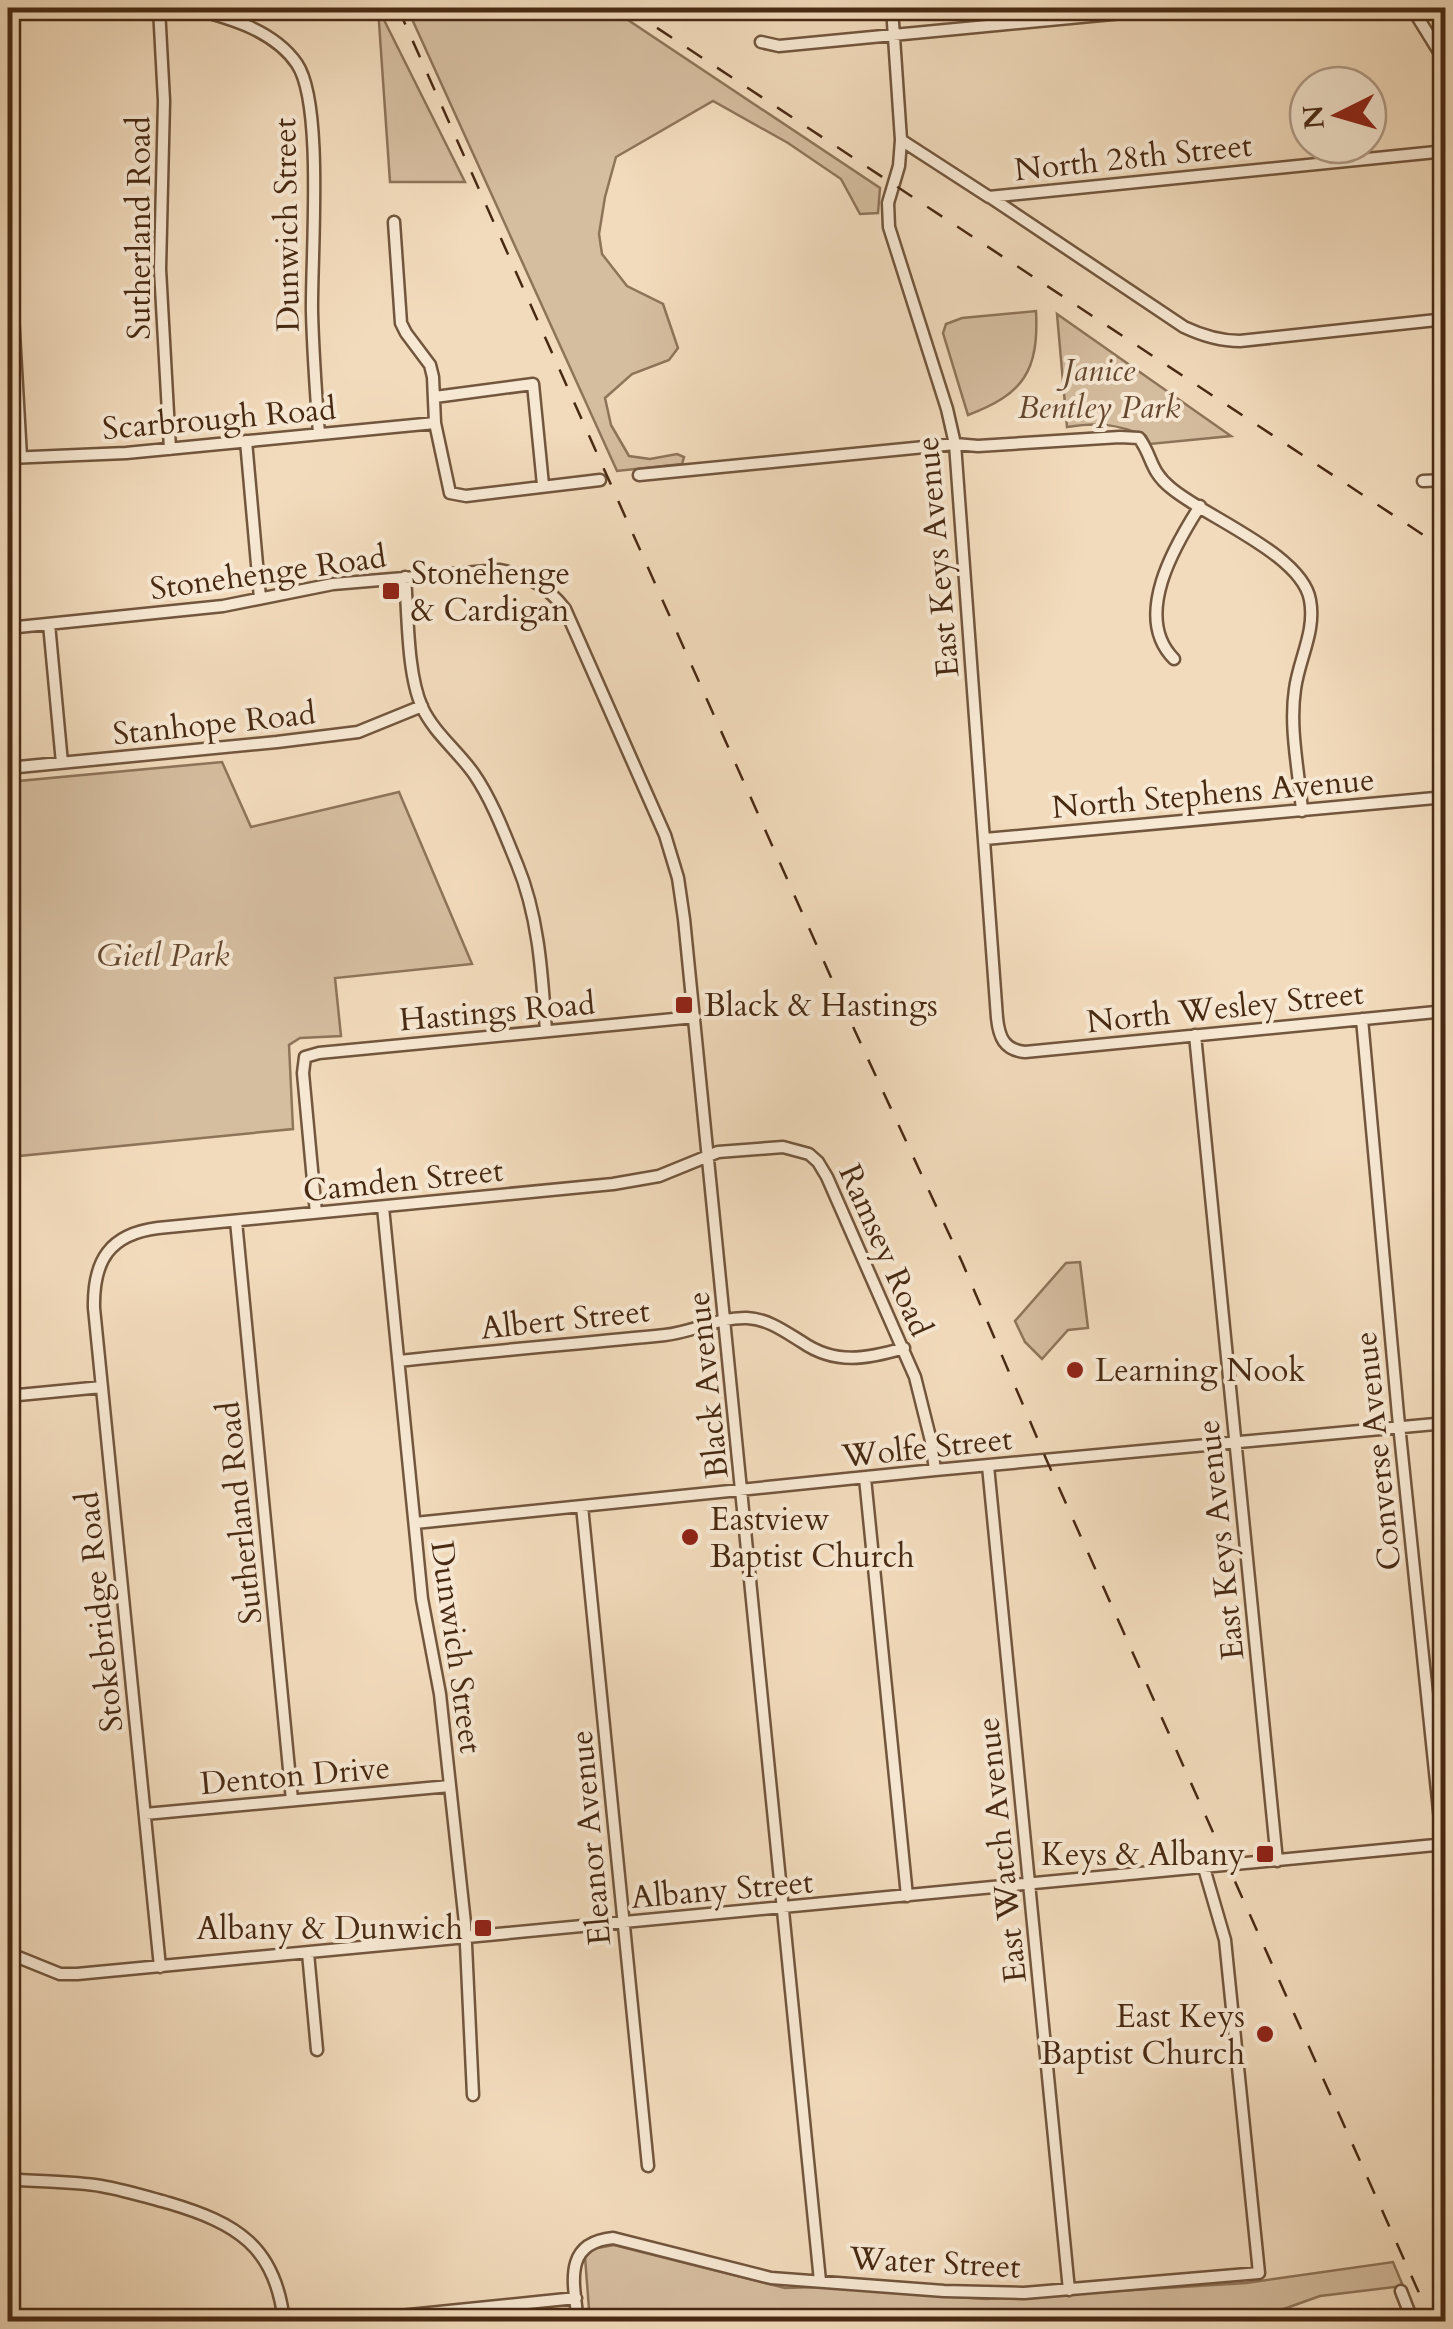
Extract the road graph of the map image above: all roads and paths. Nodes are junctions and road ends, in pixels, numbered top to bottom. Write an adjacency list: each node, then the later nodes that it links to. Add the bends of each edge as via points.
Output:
1 (159, 8): 20 (street, Sutherland Road, via 160,268)
2 (192, 8): 17 (street, Dunwich Street, via 262,33 302,73 312,166)
3 (892, 8): 6 (street, East Keys Avenue)
4 (1176, 8): 6 (street)
5 (1412, 8): 8 (street)
6 (894, 35): 7 (street); 10 (street, East Keys Avenue)
7 (761, 42)
8 (1446, 63)
9 (8, 71): 21 (street)
10 (901, 140): 12 (street, North 28th Street); 19 (street, East Keys Avenue, via 889,227)
11 (1446, 151): 12 (street, North 28th Street)
12 (989, 197): 14 (street, via 1204,336 1240,341)
13 (394, 222): 15 (street, via 401,323 430,365)
14 (1446, 319)
15 (434, 397): 16 (street); 27 (street, via 533,384)
16 (435, 424): 17 (street, Scarbrough Road); 27 (street, via 450,493)
17 (319, 434): 18 (street, Scarbrough Road)
18 (246, 441): 20 (street, Scarbrough Road); 31 (street)
19 (955, 444): 23 (street); 28 (street, via 1139,438 1156,474); 40 (street, East Keys Avenue)
20 (170, 449): 21 (street, Scarbrough Road)
21 (21, 457): 22 (street, Scarbrough Road)
22 (8, 458)
23 (639, 475)
24 (600, 480): 27 (street)
25 (1424, 480): 26 (street)
26 (1446, 480)
27 (542, 485)
28 (1200, 506): 34 (street, via 1160,584 1160,632 1164,650); 39 (street, via 1292,568 1308,589 1311,629 1293,714)
29 (405, 577): 30 (street, Stonehenge Road, via 499,570); 31 (street, Stonehenge Road); 35 (street)
30 (533, 579): 42 (street, Black Avenue, via 565,610 665,835 678,878)
31 (260, 598): 32 (street, Stonehenge Road)
32 (49, 624): 33 (street, Stonehenge Road); 36 (street)
33 (8, 628)
34 (1174, 658)
35 (422, 706): 36 (street, Stanhope Road, via 358,732); 44 (street, via 476,777 518,866 534,922)
36 (62, 763): 37 (street, Stanhope Road)
37 (8, 768)
38 (1446, 797): 39 (street, North Stephens Avenue)
39 (1302, 810): 40 (street, North Stephens Avenue)
40 (985, 839): 46 (street, East Keys Avenue, via 998,1029)
41 (1446, 1011): 43 (street, North Wesley Street)
42 (695, 1017): 44 (street, Hastings Road); 47 (street, Black Avenue)
43 (1362, 1019): 45 (street, North Wesley Street); 58 (street, Converse Avenue)
44 (546, 1031): 49 (street, Hastings Road, via 305,1057)
45 (1195, 1036): 46 (street, North Wesley Street); 59 (street, East Keys Avenue)
46 (1010, 1049)
47 (709, 1156): 48 (street, Camden Street, via 642,1180); 52 (street, Black Avenue); 53 (street, Ramsey Road, via 784,1147 818,1162)
48 (384, 1206): 49 (street, Camden Street); 54 (street, Dunwich Street)
49 (316, 1213): 50 (street, Camden Street)
50 (236, 1221): 51 (street, Camden Street, via 140,1230); 67 (street, Sutherland Road)
51 (102, 1251): 55 (street, Stokebridge Road, via 94,1293)
52 (725, 1320): 53 (street, Albert Street, via 772,1323 837,1358); 54 (street, Albert Street, via 670,1334); 63 (street, Black Avenue)
53 (904, 1348): 61 (street, Ramsey Road)
54 (399, 1361): 65 (street, Dunwich Street)
55 (102, 1387): 56 (street); 68 (street, Stokebridge Road)
56 (8, 1396)
57 (1446, 1423): 58 (street, Wolfe Street)
58 (1400, 1428): 59 (street, Wolfe Street); 69 (street, Converse Avenue)
59 (1235, 1442): 60 (street, Wolfe Street); 70 (street, East Keys Avenue)
60 (988, 1466): 61 (street, Wolfe Street); 73 (street, East Watch Avenue)
61 (935, 1470): 62 (street, Wolfe Street)
62 (865, 1478): 63 (street, Wolfe Street); 74 (street)
63 (742, 1491): 64 (street, Wolfe Street); 75 (street, Black Avenue)
64 (582, 1506): 65 (street, Wolfe Street); 76 (street, Eleanor Avenue)
65 (414, 1523): 66 (street, Dunwich Street)
66 (450, 1786): 67 (street, Denton Drive); 77 (street, Dunwich Street)
67 (292, 1800): 68 (street, Denton Drive)
68 (145, 1814): 80 (street, Stokebridge Road)
69 (1444, 1844): 70 (street, Albany Street); 72 (street, Converse Avenue)
70 (1277, 1861): 71 (street, Albany Street)
71 (1204, 1868): 73 (street, Albany Street); 86 (street, Water Street, via 1225,1940 1259,2274)
72 (1446, 1878)
73 (1030, 1884): 74 (street, Albany Street); 86 (street, East Watch Avenue)
74 (906, 1896): 75 (street, Albany Street)
75 (783, 1908): 76 (street, Albany Street); 85 (street, Black Avenue)
76 (623, 1924): 77 (street, Albany Street); 83 (street, Eleanor Avenue)
77 (466, 1938): 79 (street, Albany Street); 82 (street, Dunwich Street)
78 (8, 1953): 80 (street, Albany Street, via 60,1974)
79 (308, 1953): 80 (street, Albany Street); 81 (street)
80 (160, 1967)
81 (316, 2050)
82 (473, 2095)
83 (648, 2166)
84 (8, 2179): 89 (street, via 100,2186 223,2221 264,2259)
85 (820, 2281): 86 (street, Water Street, via 944,2291); 88 (street, Water Street, via 771,2278 613,2238 592,2243 576,2260)
86 (1069, 2290)
87 (1400, 2290): 92 (street)
88 (576, 2298): 90 (street); 91 (street)
89 (284, 2322)
90 (340, 2322)
91 (578, 2322)
92 (1412, 2322)

